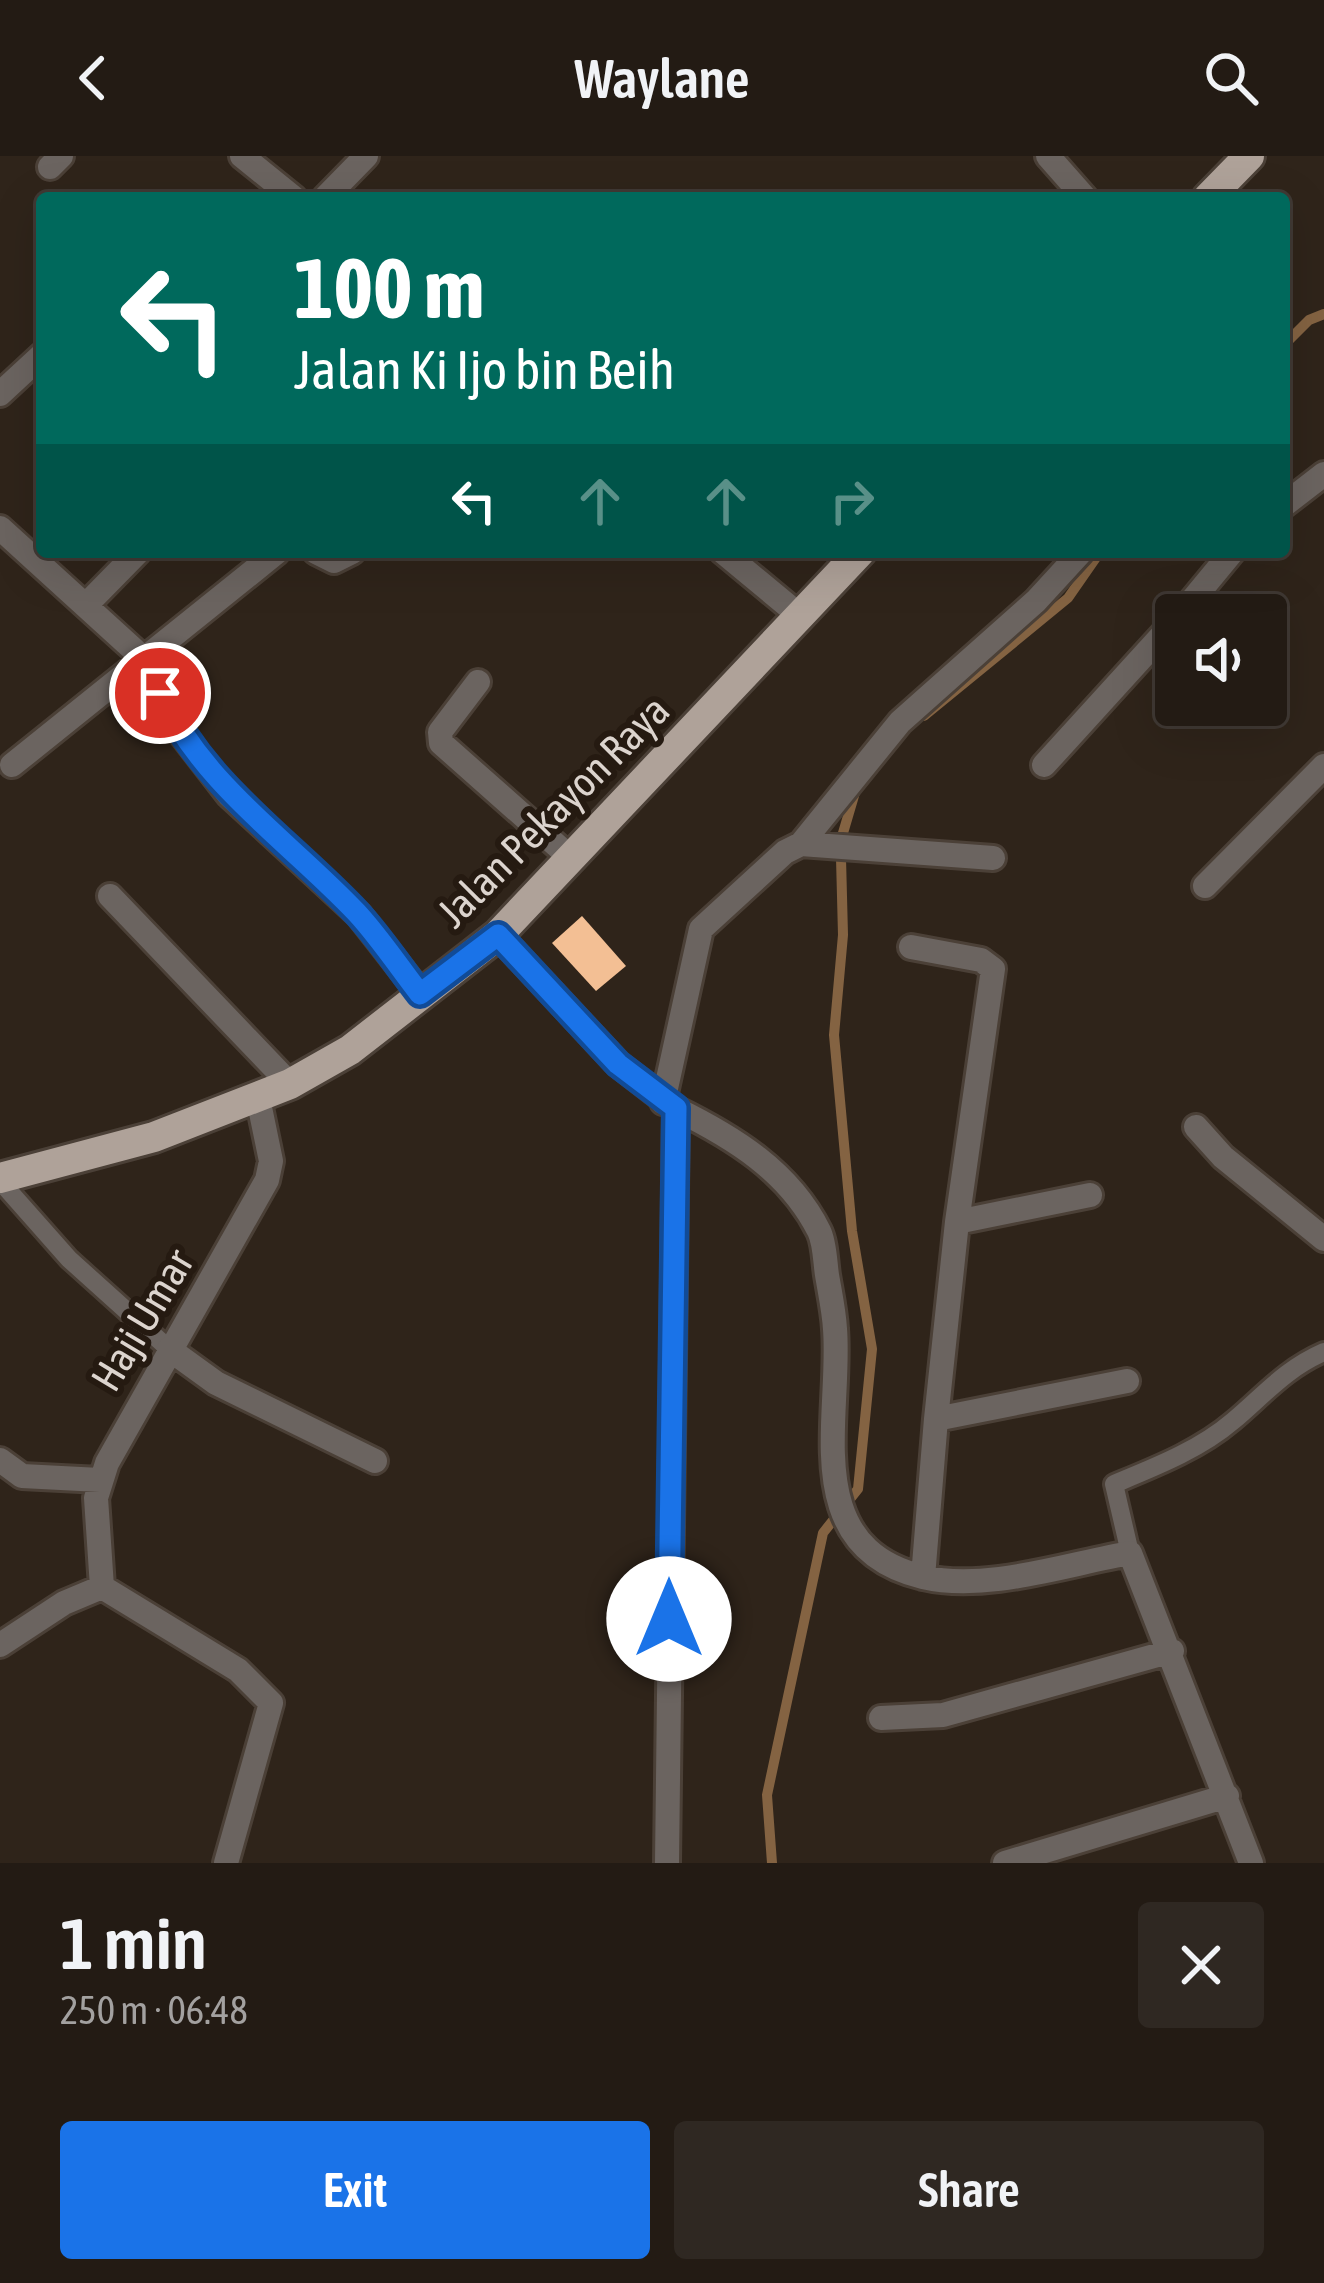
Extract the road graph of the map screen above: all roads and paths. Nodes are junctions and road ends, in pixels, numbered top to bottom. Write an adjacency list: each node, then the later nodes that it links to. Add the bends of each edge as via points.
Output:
1 (242, 156): 5 (street)
2 (366, 156): 6 (street)
3 (1048, 156): 7 (street)
4 (1249, 156): 8 (main road)
5 (287, 192)
6 (331, 192)
7 (1079, 192)
8 (1214, 192)
9 (36, 361): 10 (street)
10 (0, 394)
11 (1324, 474): 12 (street)
12 (1290, 500)
13 (0, 527): 14 (street)
14 (36, 549)
15 (44, 558): 23 (street)
16 (132, 558): 23 (street)
17 (270, 558): 26 (street)
18 (730, 558): 24 (street)
19 (854, 558): 24 (main road, Jalan Pekayon Raya)
20 (1075, 558): 31 (street, via 900,722)
21 (1227, 558): 22 (street)
22 (1198, 594)
23 (86, 605): 26 (street)
24 (799, 615): 33 (main road, Jalan Pekayon Raya)
25 (1155, 643): 29 (street)
26 (144, 659): 28 (street); 38 (street, via 176,728 229,795 359,915)
27 (478, 682): 33 (street, via 440,732 441,743)
28 (13, 765)
29 (1044, 765)
30 (1324, 766): 34 (street)
31 (801, 844): 32 (street); 41 (street, via 701,929)
32 (993, 858)
33 (572, 860): 36 (main road, Jalan Pekayon Raya)
34 (1205, 886)
35 (110, 896): 39 (street)
36 (498, 935): 38 (main road, Jalan Pekayon Raya); 41 (street, via 618,1064)
37 (910, 947): 45 (street, via 993,969)
38 (420, 994): 39 (main road, Jalan Pekayon Raya, via 350,1050)
39 (290, 1084): 40 (main road, Jalan Pekayon Raya)
40 (257, 1098): 43 (main road, Jalan Pekayon Raya, via 154,1137); 47 (street, Haji Umar, via 271,1161 263,1194)
41 (670, 1106): 55 (street, via 747,1144 820,1232 836,1331 834,1492 880,1558); 62 (street)
42 (1196, 1127): 46 (street)
43 (0, 1179): 47 (lane, via 70,1259)
44 (1090, 1195): 45 (street)
45 (957, 1222): 50 (street)
46 (1324, 1239)
47 (169, 1348): 52 (street, via 216,1383); 53 (street, Haji Umar)
48 (1324, 1352): 54 (lane, via 1276,1378 1231,1424 1114,1484)
49 (1126, 1382): 50 (street)
50 (936, 1419): 55 (street)
51 (0, 1460): 53 (street, via 22,1476)
52 (375, 1461)
53 (100, 1480): 56 (street, Haji Umar)
54 (1130, 1553): 55 (street, via 975,1580); 58 (street)
55 (923, 1577)
56 (101, 1587): 57 (street); 61 (street, via 238,1670 271,1703)
57 (0, 1645)
58 (1172, 1651): 59 (street, via 943,1715); 60 (street)
59 (881, 1718)
60 (1227, 1796): 63 (street); 64 (street)
61 (226, 1863)
62 (667, 1863)
63 (1005, 1863)
64 (1251, 1863)

